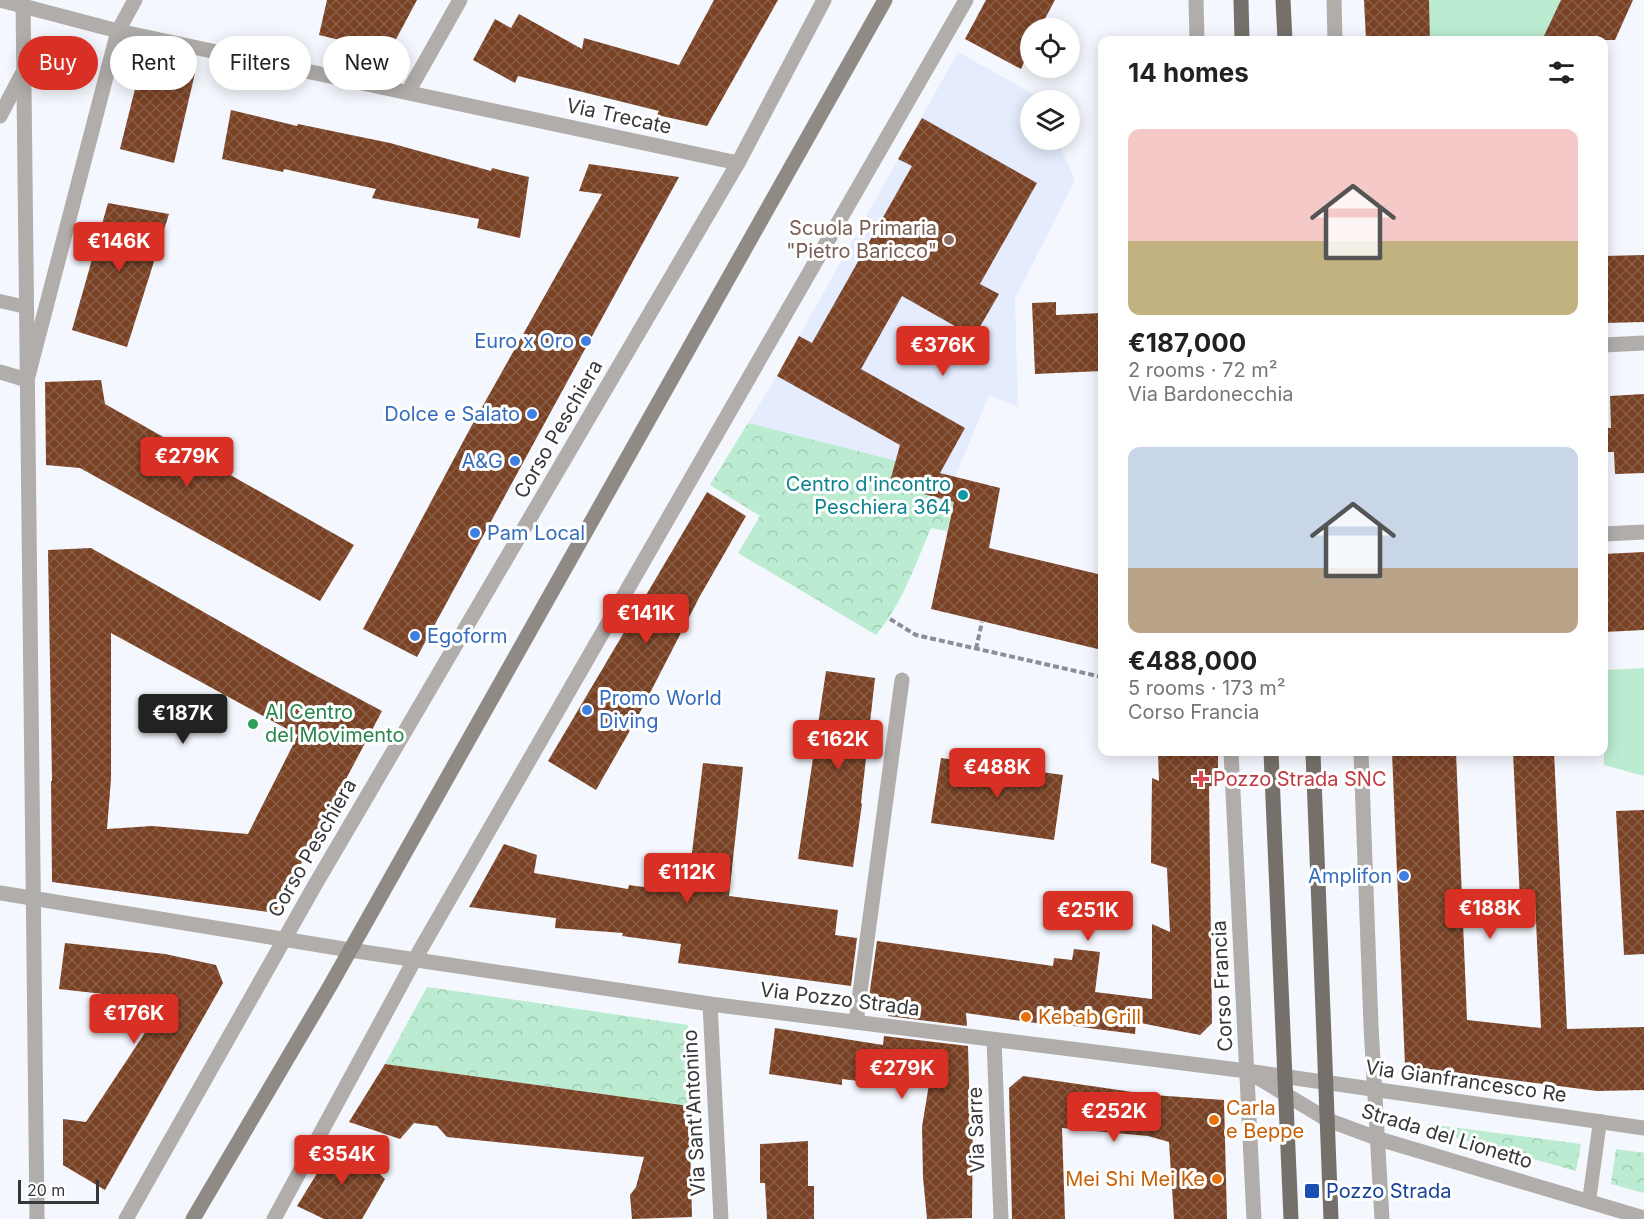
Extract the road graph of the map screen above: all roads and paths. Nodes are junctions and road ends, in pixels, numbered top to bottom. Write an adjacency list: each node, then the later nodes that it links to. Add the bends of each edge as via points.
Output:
1 (0, 0): 11 (street, Via Trecate)
2 (135, 0): 12 (street)
3 (460, 0): 20 (street)
4 (824, 0): 22 (street, Corso Peschiera)
5 (885, 0): 43 (main road)
6 (966, 0): 44 (street)
7 (1196, 0): 14 (street)
8 (1241, 0): 15 (main road)
9 (1283, 0): 16 (main road)
10 (1334, 0): 17 (street)
11 (23, 3): 12 (street, Via Trecate); 13 (street)
12 (118, 31): 20 (street, Via Trecate); 28 (street)
13 (23, 36)
14 (1197, 36)
15 (1242, 36)
16 (1285, 36)
17 (1335, 36)
18 (18, 82): 21 (street)
19 (24, 90): 24 (street)
20 (408, 92): 22 (street, Via Trecate)
21 (0, 116)
22 (738, 163): 42 (street, Corso Peschiera)
23 (0, 301): 24 (lane)
24 (26, 307): 28 (street)
25 (1644, 344): 26 (street)
26 (1608, 345)
27 (0, 372): 28 (street)
28 (27, 380): 41 (street)
29 (1644, 532): 30 (street)
30 (1608, 534)
31 (890, 619): 33 (path, via 916,635)
32 (982, 622): 33 (path)
33 (976, 649): 34 (path)
34 (1098, 676)
35 (902, 680): 46 (street)
36 (1231, 756): 48 (street, Corso Francia)
37 (1271, 756): 49 (main road)
38 (1313, 756): 50 (main road)
39 (1361, 756): 51 (street)
40 (0, 893): 41 (street, Via Pozzo Strada)
41 (34, 899): 42 (street, Via Pozzo Strada); 59 (street)
42 (284, 939): 43 (street, Via Pozzo Strada); 60 (street, Corso Peschiera)
43 (350, 950): 44 (street, Via Pozzo Strada); 61 (main road)
44 (415, 959): 45 (street, Via Pozzo Strada); 62 (street)
45 (710, 1004): 46 (street, Via Pozzo Strada); 63 (street, Via Sant'Antonino)
46 (856, 1022): 47 (street, Via Pozzo Strada)
47 (994, 1040): 48 (street, Via Pozzo Strada); 64 (street, Via Sarre)
48 (1247, 1071): 49 (street, Via Pozzo Strada); 52 (street, Strada del Lionetto); 65 (street, Corso Francia)
49 (1285, 1076): 50 (street, Via Pozzo Strada); 52 (main road)
50 (1326, 1082): 51 (street, Via Gianfrancesco Re); 53 (main road)
51 (1374, 1090): 54 (street, Via Gianfrancesco Re); 56 (street)
52 (1286, 1096): 53 (street, Strada del Lionetto); 66 (main road)
53 (1328, 1120): 56 (street, Strada del Lionetto); 67 (main road)
54 (1600, 1121): 55 (street, Via Gianfrancesco Re); 57 (lane)
55 (1644, 1128)
56 (1378, 1139): 57 (street, Strada del Lionetto); 68 (street)
57 (1589, 1201): 58 (street, Strada del Lionetto)
58 (1644, 1218)
59 (37, 1219)
60 (126, 1219)
61 (193, 1219)
62 (274, 1219)
63 (721, 1219)
64 (1001, 1219)
65 (1254, 1219)
66 (1291, 1219)
67 (1331, 1219)
68 (1382, 1219)

